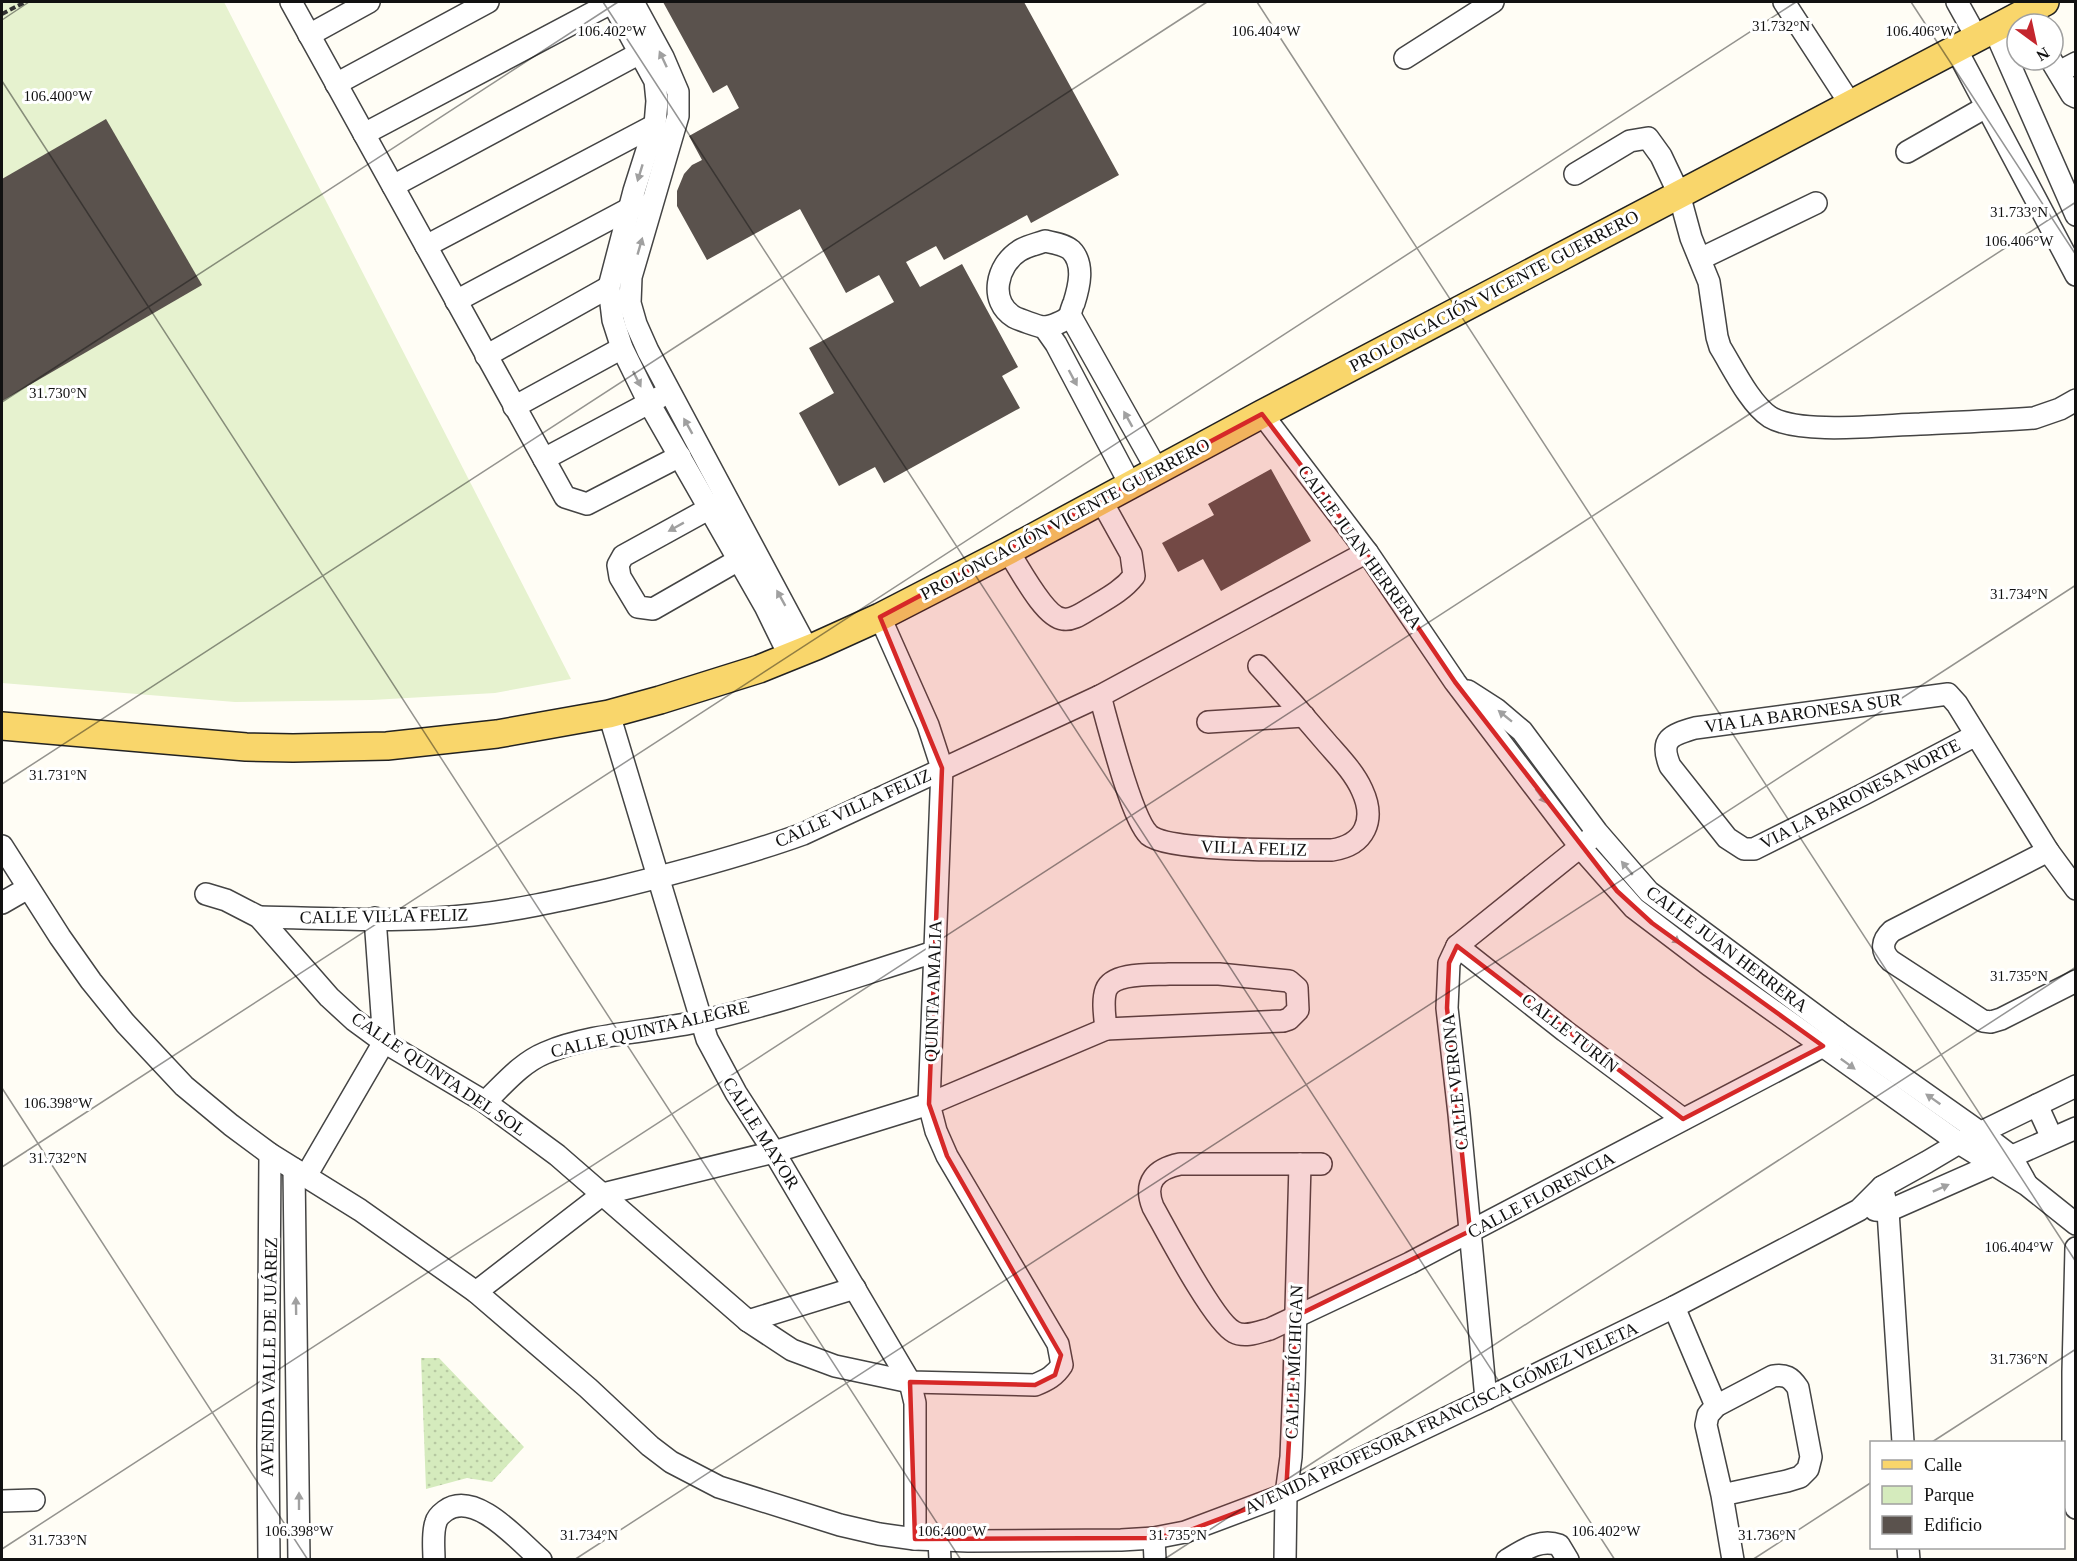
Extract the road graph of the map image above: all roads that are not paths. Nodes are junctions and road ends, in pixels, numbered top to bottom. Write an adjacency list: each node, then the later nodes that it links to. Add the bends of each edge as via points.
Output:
1 (291, 2): 10 (street)
2 (369, 2): 10 (street)
3 (489, 2): 15 (street)
4 (612, 2): 12 (street); 20 (street)
5 (633, 2): 25 (street, one-way to 5, via 678,116 678,92)
6 (1493, 2): 13 (street)
7 (1784, 2): 17 (street)
8 (1957, 2): 11 (street)
9 (2005, 25): 11 (main road, PROLONGACIÓN VICENTE GUERRERO)
10 (309, 35): 15 (street)
11 (1976, 38): 17 (main road, PROLONGACIÓN VICENTE GUERRERO); 18 (street); 28 (street)
12 (640, 53): 19 (street, via 655,81); 23 (street)
13 (1405, 58)
14 (2064, 72): 16 (street)
15 (336, 84): 20 (street)
16 (2076, 97)
17 (1851, 105): 24 (main road, PROLONGACIÓN VICENTE GUERRERO)
18 (1986, 107): 21 (street); 31 (street)
19 (655, 125): 27 (street, one-way to 27); 29 (street)
20 (364, 134): 23 (street)
21 (1907, 152)
22 (1575, 174): 24 (street, via 1630,141 1647,138 1661,156)
23 (393, 186): 29 (street)
24 (1679, 194): 30 (street); 42 (main road, PROLONGACIÓN VICENTE GUERRERO)
25 (655, 195): 27 (street); 38 (street, one-way to 25, via 630,303 631,278)
26 (1816, 203): 30 (street)
27 (630, 208): 32 (street); 33 (street)
28 (2076, 215)
29 (426, 246): 33 (street)
30 (1700, 258): 39 (street, via 1709,282 1720,347 1755,402 1780,422 1845,427 2034,418)
31 (2076, 274)
32 (609, 287): 36 (street); 37 (street)
33 (456, 301): 37 (street)
34 (1070, 315): 35 (street); 35 (street, via 1079,284 1079,266 1071,251 1045,241 1019,251 1005,264 997,292 1013,316); 45 (street, one-way to 34)
35 (1044, 327): 46 (street, one-way to 46)
36 (622, 348): 40 (street, one-way to 40); 41 (street)
37 (486, 356): 41 (street)
38 (669, 392): 40 (street); 48 (street, one-way to 38)
39 (2076, 400)
40 (649, 403): 43 (street); 44 (street)
41 (514, 406): 44 (street)
42 (1262, 414): 45 (main road, PROLONGACIÓN VICENTE GUERRERO); 50 (street, CALLE JUAN HERRERA)
43 (680, 456): 44 (street, via 587,504 565,497); 48 (street)
44 (544, 459)
45 (1157, 470): 46 (main road, PROLONGACIÓN VICENTE GUERRERO)
46 (1130, 484): 47 (main road, PROLONGACIÓN VICENTE GUERRERO)
47 (1101, 500): 49 (main road, PROLONGACIÓN VICENTE GUERRERO); 49 (street, via 1131,554 1134,576 1127,585 1076,617 1065,620 1046,608)
48 (718, 504): 51 (street); 51 (street, one-way to 51, via 623,556 618,566 620,577 638,607 653,609)
49 (1008, 551): 52 (main road, PROLONGACIÓN VICENTE GUERRERO)
50 (1367, 552): 55 (street, CALLE JUAN HERRERA); 56 (street, CALLE VILLA FELIZ)
51 (747, 555): 53 (street)
52 (880, 617): 53 (main road, PROLONGACIÓN VICENTE GUERRERO); 62 (street, QUINTA AMALIA, via 928,725)
53 (799, 653): 57 (main road, PROLONGACIÓN VICENTE GUERRERO, via 704,687)
54 (1259, 666): 58 (street, VILLA FELIZ)
55 (1455, 682): 63 (street, CALLE JUAN HERRERA, one-way to 55, via 1522,731); 65 (street, CALLE JUAN HERRERA, one-way to 65)
56 (1100, 696): 58 (street, VILLA FELIZ, via 1142,826 1149,835 1173,844 1332,850 1354,843 1365,833 1368,816 1362,789); 62 (street, CALLE VILLA FELIZ)
57 (609, 714): 60 (main road, PROLONGACIÓN VICENTE GUERRERO, via 453,740 340,748 222,746); 68 (street, CALLE MAYOR)
58 (1304, 716): 59 (street)
59 (1208, 722)
60 (2, 726)
61 (1976, 735): 66 (street, VIA LA BARONESA NORTE, via 1763,846); 66 (street, VIA LA BARONESA SUR, via 1948,694 1695,728 1671,736 1665,745 1666,754 1677,775 1727,838); 67 (street)
62 (942, 768): 68 (street, CALLE VILLA FELIZ, via 803,834); 76 (street, QUINTA AMALIA)
63 (1597, 832): 65 (street); 80 (street, CALLE JUAN HERRERA, one-way to 63, via 1666,906)
64 (2, 846): 69 (street, AVENIDA PROFESORA FRANCISCA GÓMEZ VELETA)
65 (1581, 848): 75 (street); 80 (street, CALLE JUAN HERRERA, one-way to 80, via 1617,891 1652,923)
66 (1744, 849)
67 (2048, 850): 70 (street); 77 (street, via 1892,931 1883,946 1891,961 1976,1017 1991,1022)
68 (657, 878): 74 (street, CALLE VILLA FELIZ, via 543,904 471,915); 78 (street, CALLE MAYOR)
69 (28, 888): 72 (street); 92 (street, AVENIDA PROFESORA FRANCISCA GÓMEZ VELETA, via 91,981 156,1057 202,1102)
70 (2076, 889)
71 (206, 894): 73 (street)
72 (2, 903)
73 (254, 914): 74 (street, CALLE VILLA FELIZ); 81 (street, CALLE QUINTA DEL SOL, via 329,997)
74 (375, 918): 81 (street)
75 (1457, 946): 86 (street, CALLE TURÍN); 102 (street, CALLE VERONA, via 1449,963 1447,1008)
76 (934, 952): 78 (street, CALLE QUINTA ALEGRE); 84 (street, QUINTA AMALIA)
77 (2076, 981)
78 (701, 1021): 83 (street, CALLE QUINTA ALEGRE, via 573,1043 545,1052 519,1068); 91 (street, CALLE MAYOR, via 714,1055)
79 (1106, 1029): 79 (street, via 1283,1021 1298,1010 1299,993 1294,984 1282,980 1219,974 1128,976 1107,988); 84 (street)
80 (1830, 1039): 86 (street, CALLE FLORENCIA); 88 (street, CALLE JUAN HERRERA, one-way to 80); 90 (street, CALLE JUAN HERRERA, one-way to 90)
81 (384, 1042): 83 (street, CALLE QUINTA DEL SOL); 96 (street)
82 (2076, 1086): 85 (street, AVENIDA PROFESORA FRANCISCA GÓMEZ VELETA)
83 (485, 1102): 98 (street, CALLE QUINTA DEL SOL)
84 (929, 1104): 91 (street); 109 (street, QUINTA AMALIA, via 947,1156)
85 (2037, 1105): 88 (street, AVENIDA PROFESORA FRANCISCA GÓMEZ VELETA); 89 (street)
86 (1683, 1119): 102 (street, CALLE FLORENCIA)
87 (2076, 1128): 89 (street, AVENIDA PROFESORA FRANCISCA GÓMEZ VELETA)
88 (1981, 1133): 90 (street, AVENIDA PROFESORA FRANCISCA GÓMEZ VELETA); 93 (street, CALLE JUAN HERRERA)
89 (2052, 1138): 93 (street, AVENIDA PROFESORA FRANCISCA GÓMEZ VELETA)
90 (1959, 1143): 93 (street, CALLE JUAN HERRERA); 97 (street, AVENIDA PROFESORA FRANCISCA GÓMEZ VELETA)
91 (774, 1152): 98 (street); 104 (street, CALLE MAYOR)
92 (270, 1154): 96 (street, AVENIDA PROFESORA FRANCISCA GÓMEZ VELETA); 123 (street, AVENIDA VALLE DE JUÁREZ)
93 (2002, 1161): 100 (street, AVENIDA PROFESORA FRANCISCA GÓMEZ VELETA, one-way to 93); 101 (street, CALLE JUAN HERRERA)
94 (1300, 1164): 95 (street); 107 (street, CALLE MÍCHIGAN); 107 (street, CALLE FLORENCIA, via 1180,1164 1162,1170 1148,1189 1153,1207 1212,1306 1234,1333 1270,1329)
95 (1321, 1164)
96 (300, 1173): 105 (street, AVENIDA PROFESORA FRANCISCA GÓMEZ VELETA); 124 (street, AVENIDA VALLE DE JUÁREZ, one-way to 96)
97 (1882, 1187): 99 (street, AVENIDA PROFESORA FRANCISCA GÓMEZ VELETA); 100 (street)
98 (603, 1194): 105 (street); 108 (street, CALLE QUINTA DEL SOL)
99 (1859, 1210): 100 (street, AVENIDA PROFESORA FRANCISCA GÓMEZ VELETA); 106 (street, AVENIDA PROFESORA FRANCISCA GÓMEZ VELETA)
100 (1888, 1211): 113 (street)
101 (2076, 1224)
102 (1470, 1231): 107 (street, CALLE FLORENCIA); 111 (street, CALLE VERONA)
103 (2076, 1248): 118 (street)
104 (855, 1288): 108 (street); 110 (street, CALLE MAYOR)
105 (476, 1292): 120 (street, AVENIDA PROFESORA FRANCISCA GÓMEZ VELETA, via 650,1446 691,1474 719,1487 840,1525)
106 (1674, 1308): 111 (street, AVENIDA PROFESORA FRANCISCA GÓMEZ VELETA); 112 (street)
107 (1296, 1316): 114 (street, CALLE MÍCHIGAN)
108 (748, 1321): 110 (street, CALLE QUINTA DEL SOL, via 792,1350 835,1366)
109 (1058, 1344): 110 (street, CALLE QUINTA DEL SOL, via 1062,1365 1055,1375 1035,1385)
110 (910, 1382): 120 (street, CALLE MAYOR, via 915,1404)
111 (1486, 1399): 114 (street, AVENIDA PROFESORA FRANCISCA GÓMEZ VELETA)
112 (1716, 1406): 115 (street, via 1706,1425); 115 (street, via 1782,1374 1798,1388 1811,1457 1808,1469 1800,1477)
113 (1903, 1441)
114 (1286, 1494): 119 (street, AVENIDA PROFESORA FRANCISCA GÓMEZ VELETA, via 1185,1533); 128 (street, CALLE MÍCHIGAN)
115 (1722, 1495): 131 (street)
116 (34, 1500): 117 (street)
117 (2, 1501)
118 (2076, 1508)
119 (1154, 1538): 122 (street, AVENIDA PROFESORA FRANCISCA GÓMEZ VELETA); 127 (street)
120 (915, 1539): 121 (street, AVENIDA PROFESORA FRANCISCA GÓMEZ VELETA)
121 (939, 1550): 122 (street, AVENIDA PROFESORA FRANCISCA GÓMEZ VELETA)
122 (968, 1550)
123 (269, 1560)
124 (299, 1560)
125 (434, 1560): 126 (street, via 436,1522 452,1506 463,1505 491,1516)
126 (541, 1560)
127 (1155, 1560)
128 (1285, 1560)
129 (1507, 1560): 130 (street, via 1546,1542 1559,1545)
130 (1568, 1560)
131 (1733, 1560)

